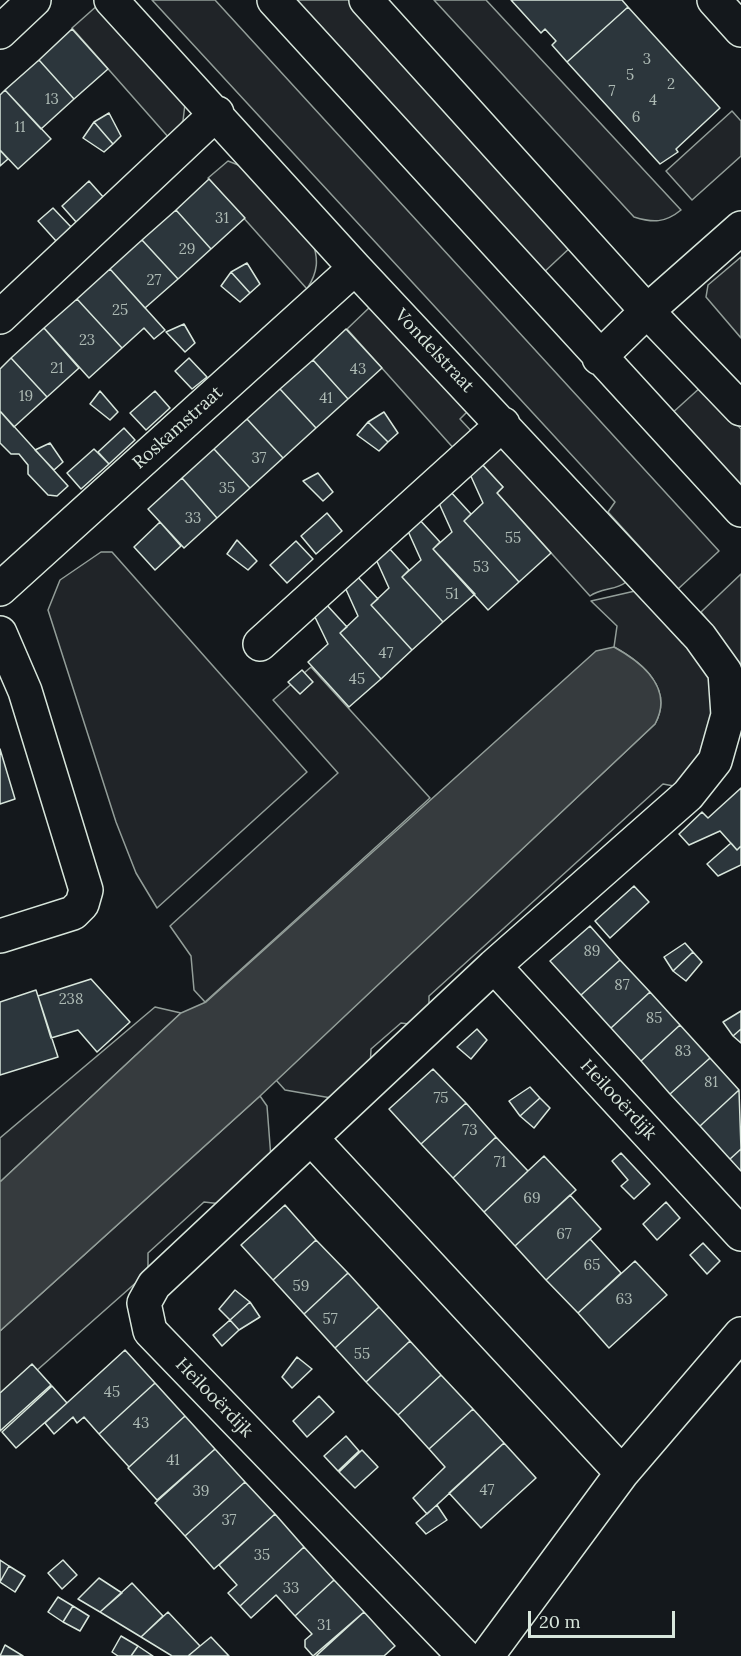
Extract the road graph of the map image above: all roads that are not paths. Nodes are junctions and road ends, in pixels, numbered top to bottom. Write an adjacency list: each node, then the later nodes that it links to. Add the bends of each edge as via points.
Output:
1 (34, 0): 7 (street)
2 (111, 0): 8 (street, Vondelstraat)
3 (274, 0): 13 (street)
4 (366, 0): 11 (street)
5 (714, 0): 6 (street)
6 (741, 30)
7 (0, 32)
8 (217, 114): 10 (street, Vondelstraat); 12 (street)
9 (741, 228): 11 (street)
10 (356, 268): 15 (street, Vondelstraat); 17 (street, Roskamstraat)
11 (647, 311): 13 (street); 14 (street)
12 (0, 317)
13 (599, 358): 16 (street)
14 (741, 409)
15 (503, 424): 19 (street); 21 (street, Vondelstraat, via 700,637 724,672)
16 (741, 510)
17 (0, 589)
18 (0, 633): 20 (street)
19 (260, 644)
20 (12, 695): 22 (street, via 86,890 82,904 73,913)
21 (728, 715): 23 (street, Heilooërdijk, via 715,761 688,795)
22 (0, 936)
23 (494, 966): 24 (street, Heilooërdijk); 25 (street, Heilooërdijk)
24 (312, 1139): 27 (street); 28 (street, Heilooërdijk, via 154,1285 144,1303 150,1331)
25 (741, 1234)
26 (741, 1334): 27 (street)
27 (622, 1473): 29 (street)
28 (464, 1656)
29 (487, 1656)

